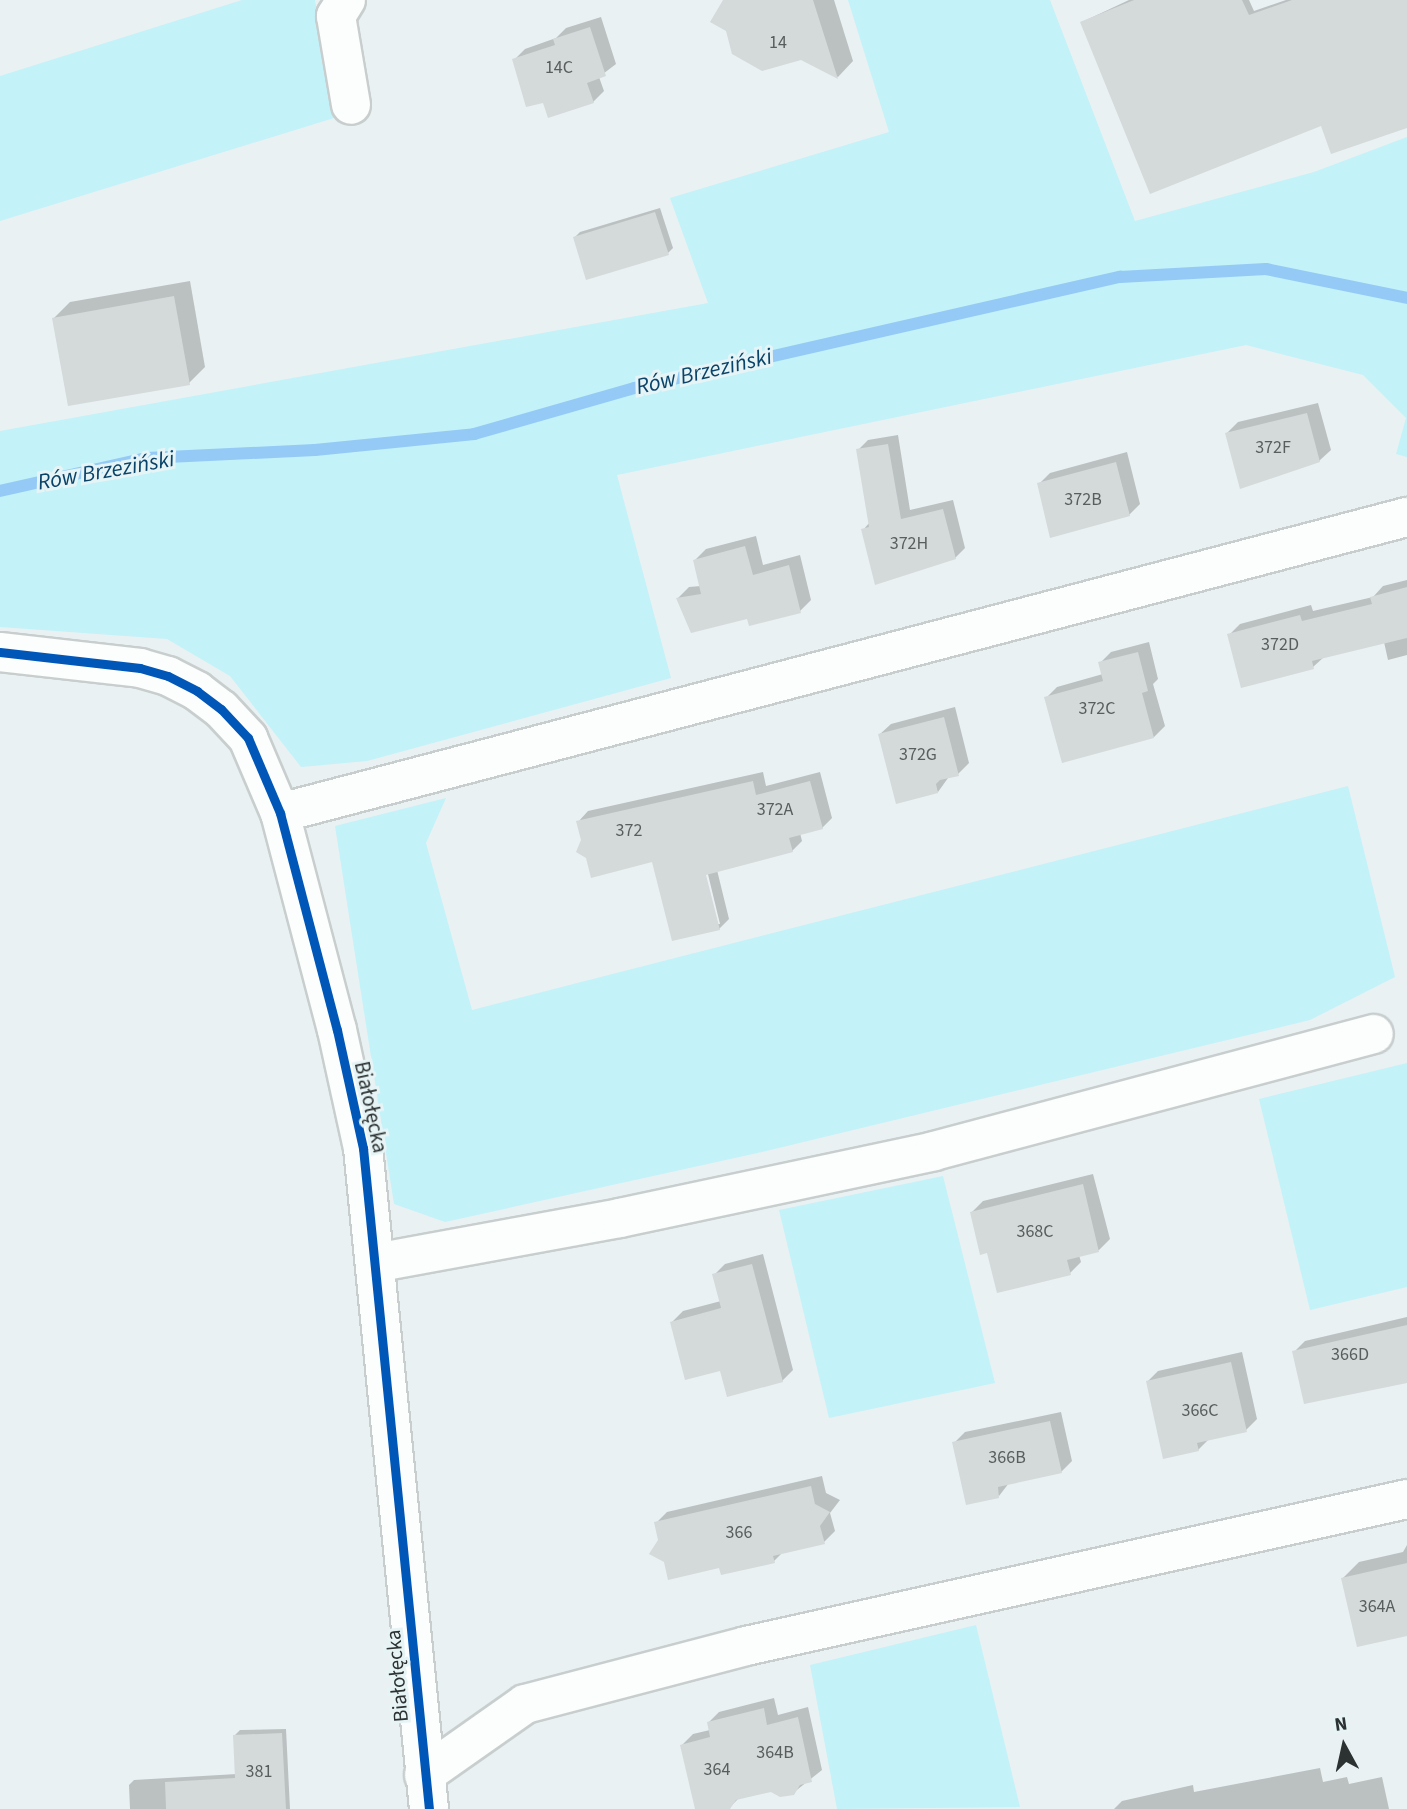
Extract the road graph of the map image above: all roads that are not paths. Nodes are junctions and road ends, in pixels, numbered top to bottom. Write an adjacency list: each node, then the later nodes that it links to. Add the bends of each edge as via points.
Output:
1 (346, 0): 2 (street, via 336,16)
2 (351, 105)
3 (1407, 517): 5 (street)
4 (0, 652): 5 (street, Białołęcka, via 140,668 197,691 248,738)
5 (280, 813): 7 (street, Białołęcka, via 363,1148)
6 (1374, 1034): 7 (street, via 934,1151 620,1218)
7 (375, 1263): 9 (street, Białołęcka)
8 (1407, 1499): 9 (street, via 746,1646 526,1704)
9 (426, 1792)

